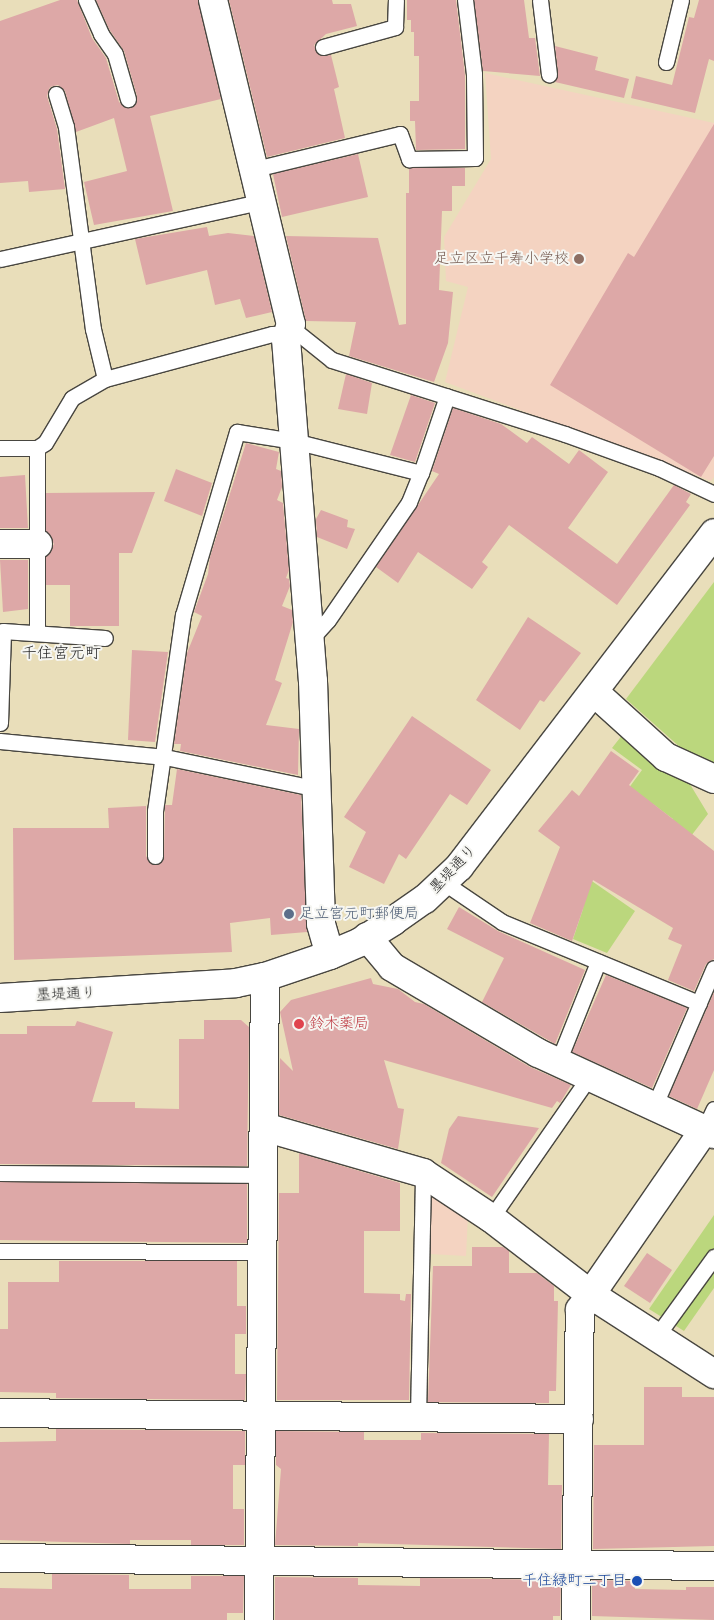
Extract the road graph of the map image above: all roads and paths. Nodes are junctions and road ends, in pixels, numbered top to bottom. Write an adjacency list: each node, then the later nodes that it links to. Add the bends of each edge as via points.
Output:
1 (86, 0): 11 (lane, via 101,34 115,54)
2 (213, 0): 12 (street)
3 (396, 0): 7 (lane, via 396,27)
4 (465, 0): 12 (lane, via 474,74 475,158 409,159 400,134)
5 (540, 0): 9 (lane)
6 (681, 0): 8 (lane)
7 (323, 47)
8 (666, 62)
9 (549, 74)
10 (56, 94): 14 (lane, via 66,127)
11 (128, 98)
12 (255, 169): 13 (street)
13 (263, 201): 14 (lane); 16 (street, via 291,324)
14 (84, 242): 15 (lane); 17 (lane, via 93,329)
15 (0, 259)
16 (288, 332): 17 (lane); 18 (lane, via 298,333 332,360); 19 (street)
17 (105, 379): 21 (lane, via 72,398 45,442)
18 (447, 396): 22 (lane); 23 (lane, via 659,468)
19 (294, 442): 22 (lane); 30 (street); 34 (lane, via 237,432 182,615)
20 (0, 448): 21 (lane)
21 (37, 448): 26 (lane)
22 (421, 473): 30 (lane, via 409,502 328,620)
23 (714, 494)
24 (714, 533): 31 (street, 墨堤通り)
25 (0, 544): 26 (street)
26 (38, 544): 28 (lane)
27 (2, 630): 28 (lane); 32 (lane)
28 (37, 633): 29 (lane, via 43,636)
29 (104, 638)
30 (308, 642): 36 (street, via 313,681)
31 (594, 692): 35 (street, via 666,757); 38 (street, 墨堤通り, via 460,866)
32 (0, 723)
33 (0, 740): 34 (lane)
34 (165, 757): 36 (lane); 37 (lane, via 155,811)
35 (714, 779)
36 (314, 788): 40 (street, via 322,924)
37 (155, 856)
38 (443, 882): 39 (street, 墨堤通り, via 425,899); 41 (lane, via 502,922)
39 (368, 937): 40 (street, 墨堤通り); 46 (street, via 392,967)
40 (330, 955): 43 (street, 墨堤通り)
41 (598, 962): 45 (lane); 46 (lane)
42 (714, 968): 45 (lane)
43 (265, 977): 44 (street, 墨堤通り, via 222,984); 50 (street)
44 (0, 998)
45 (699, 1003): 48 (lane)
46 (558, 1062): 47 (street)
47 (589, 1077): 48 (street); 54 (lane)
48 (654, 1107): 49 (street)
49 (711, 1124): 58 (street)
50 (264, 1127): 52 (street); 53 (street)
51 (0, 1173): 53 (lane)
52 (423, 1173): 54 (street); 63 (lane)
53 (264, 1175): 56 (street)
54 (491, 1218): 58 (street)
55 (0, 1251): 56 (lane)
56 (263, 1252): 62 (street)
57 (714, 1257): 59 (lane)
58 (590, 1294): 59 (street); 64 (street, via 580,1310)
59 (656, 1337): 60 (street)
60 (714, 1374)
61 (0, 1413): 62 (street)
62 (261, 1415): 63 (street); 66 (street)
63 (418, 1416): 64 (street)
64 (579, 1419): 67 (street)
65 (0, 1558): 66 (street)
66 (259, 1560): 67 (street); 69 (street)
67 (577, 1564): 68 (street); 70 (street)
68 (714, 1566)
69 (259, 1620)
70 (576, 1620)

